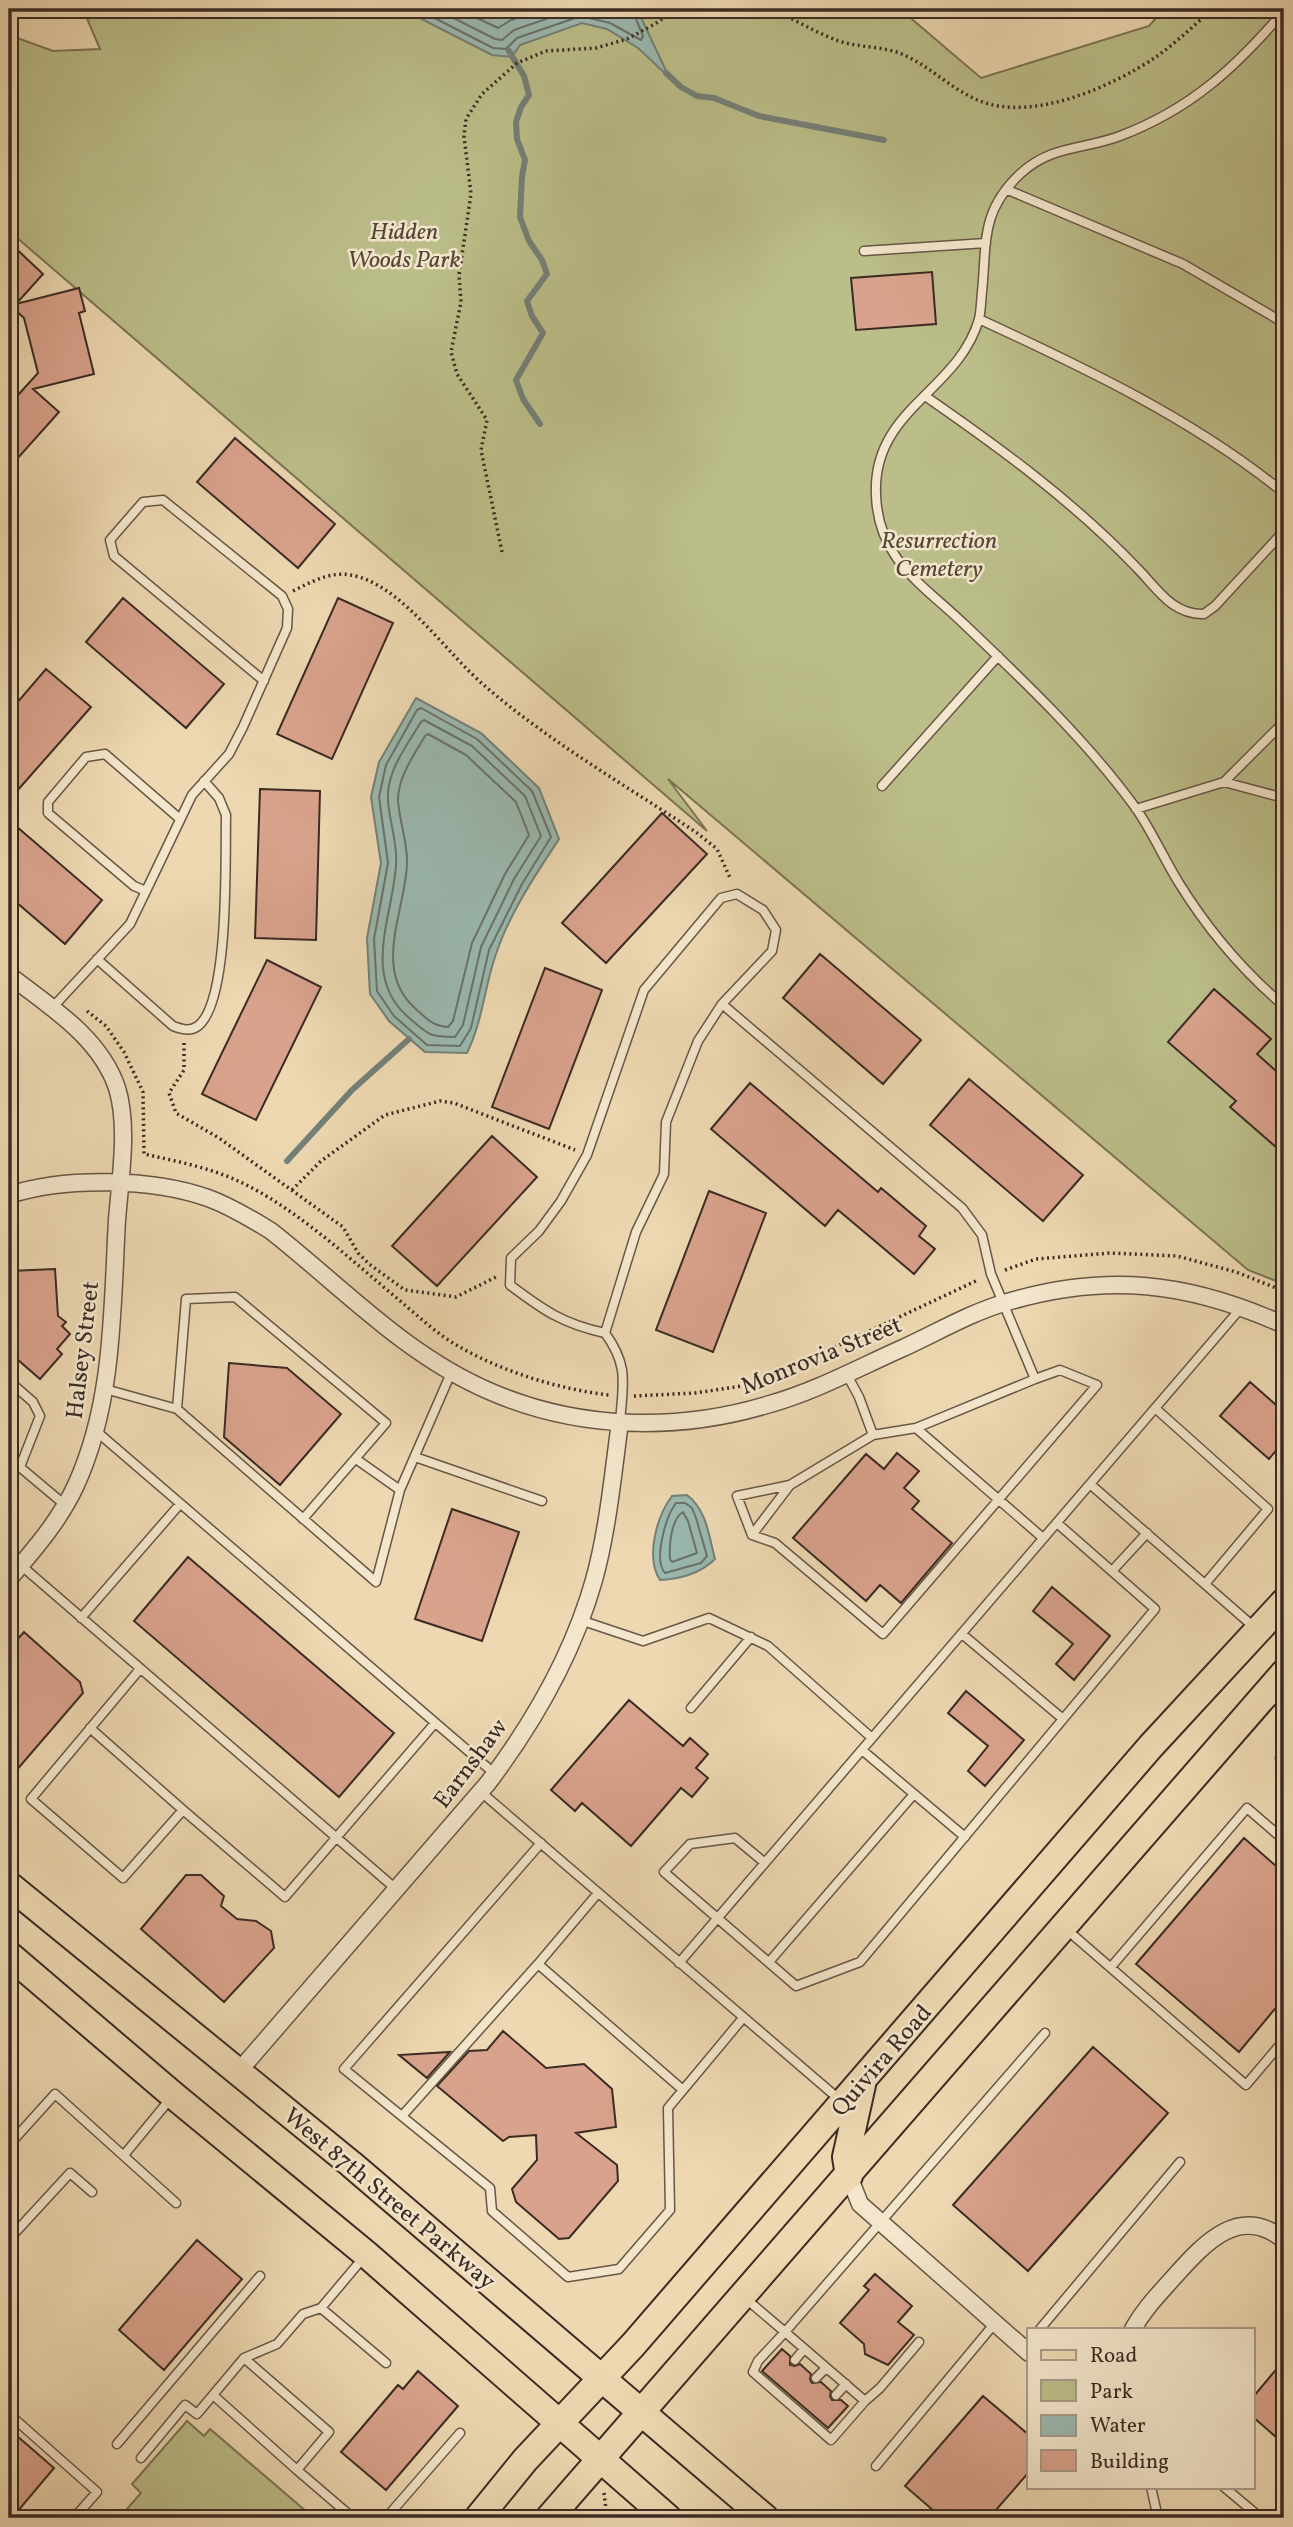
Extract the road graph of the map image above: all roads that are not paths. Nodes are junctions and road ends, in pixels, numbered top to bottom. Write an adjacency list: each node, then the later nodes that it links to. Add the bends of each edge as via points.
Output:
1 (1284, 11): 2 (lane, via 1204,92 1164,118 1116,138 1044,156)
2 (1008, 190): 3 (lane, via 987,225); 6 (lane, via 1184,264)
3 (986, 243): 4 (lane); 5 (lane)
4 (864, 251)
5 (979, 319): 7 (lane, via 965,349); 8 (lane, via 1159,409)
6 (1284, 323)
7 (925, 396): 9 (lane, via 1061,496 1183,612 1204,614 1214,606); 10 (lane, via 891,431 880,460 875,494 881,524 888,547 905,571)
8 (1284, 494)
9 (1284, 531)
10 (998, 656): 15 (lane); 17 (lane)
11 (264, 681): 11 (lane, via 287,628 288,609 282,596 163,500 143,502 110,540 114,556); 13 (lane, via 229,754)
12 (1284, 722): 14 (lane)
13 (204, 781): 18 (lane); 20 (lane, via 226,815 222,958 206,1017 197,1027 173,1027)
14 (1224, 782): 16 (lane); 17 (lane)
15 (882, 786)
16 (1284, 798)
17 (1136, 809): 23 (lane, via 1203,919 1232,956)
18 (180, 819): 19 (lane); 19 (lane, via 105,754 86,757 48,802 48,813 134,886)
19 (146, 891): 20 (lane, via 130,924)
20 (97, 959): 24 (lane)
21 (9, 975): 24 (street, Halsey Street)
22 (722, 1004): 27 (lane, via 962,1208 982,1235); 30 (lane, via 698,1041 666,1122 664,1174 636,1232); 30 (lane, via 772,951 776,930 763,910 737,894 721,898 644,990 587,1155 539,1231 511,1258 510,1284 577,1327)
23 (1284, 1006)
24 (52, 1008): 25 (street, Halsey Street, via 103,1059 117,1089 122,1128)
25 (119, 1184): 26 (street, Monrovia Street, via 69,1182); 31 (street, Monrovia Street, via 181,1191 248,1217 298,1252 407,1344); 35 (street, Halsey Street)
26 (9, 1195)
27 (1002, 1303): 28 (street, Monrovia Street, via 1108,1284 1200,1293); 32 (street, Monrovia Street); 33 (lane)
28 (1243, 1306): 29 (street, Monrovia Street); 36 (lane)
29 (1284, 1325)
30 (605, 1333): 38 (lane, via 618,1351 623,1374)
31 (451, 1373): 38 (street, Monrovia Street, via 540,1409); 42 (lane)
32 (846, 1373): 38 (street, Monrovia Street, via 773,1404 723,1417 667,1424); 41 (lane)
33 (1035, 1378): 39 (lane); 49 (lane, via 1059,1370 1097,1385)
34 (9, 1381): 45 (lane, via 33,1402 40,1416)
35 (105, 1389): 37 (lane); 40 (street, Halsey Street)
36 (1155, 1408): 46 (lane); 61 (lane, via 1268,1509)
37 (177, 1409): 44 (lane, via 186,1298 235,1297 386,1423); 53 (lane)
38 (620, 1422): 64 (street, Earnshaw, via 606,1521)
39 (916, 1428): 41 (lane); 49 (lane)
40 (96, 1431): 51 (lane); 52 (street, Halsey Street)
41 (873, 1435): 47 (lane)
42 (415, 1457): 48 (lane); 50 (lane)
43 (9, 1458): 45 (lane)
44 (356, 1459): 48 (lane); 53 (lane)
45 (20, 1467): 52 (lane)
46 (1090, 1483): 54 (lane); 55 (lane)
47 (790, 1485): 56 (lane); 56 (lane, via 737,1496)
48 (400, 1490): 53 (lane, via 376,1582)
49 (998, 1500): 56 (lane, via 883,1634 775,1543); 57 (lane)
50 (542, 1501)
51 (180, 1504): 63 (lane); 72 (lane)
52 (65, 1505): 58 (street, Halsey Street, via 53,1525)
53 (303, 1519)
54 (1057, 1523): 57 (lane); 59 (lane)
55 (1147, 1533): 59 (lane); 61 (lane)
56 (752, 1535)
57 (1043, 1538): 66 (lane)
58 (15, 1560): 60 (street, Halsey Street); 63 (lane)
59 (1112, 1571): 71 (lane, via 1155,1609)
60 (9, 1579)
61 (1205, 1584): 65 (lane)
62 (1284, 1602): 65 (main road, Quivira Road)
63 (81, 1618): 68 (lane)
64 (580, 1620): 67 (lane, via 643,1642 709,1618); 78 (street, Earnshaw, via 551,1686)
65 (1258, 1630): 101 (main road, Quivira Road, via 1151,1746)
66 (962, 1634): 71 (lane); 74 (lane)
67 (751, 1637): 70 (lane); 74 (lane, via 768,1646)
68 (140, 1669): 73 (lane); 83 (lane)
69 (1284, 1673): 91 (main road)
70 (691, 1708)
71 (1063, 1719): 82 (lane)
72 (435, 1723): 78 (lane); 83 (lane)
73 (90, 1728): 81 (lane); 81 (lane, via 31,1799 123,1878)
74 (872, 1738): 75 (lane)
75 (862, 1750): 80 (lane); 86 (lane)
76 (1284, 1753): 77 (lane, via 1280,1758)
77 (1284, 1761)
78 (495, 1774): 79 (street, Earnshaw)
79 (481, 1792): 85 (lane); 88 (street, Earnshaw)
80 (914, 1794): 82 (lane); 93 (lane)
81 (183, 1810): 83 (lane, via 285,1897)
82 (965, 1837): 93 (lane, via 860,1962 796,1986)
83 (337, 1838): 88 (lane)
84 (1284, 1840): 96 (lane, via 1247,1808)
85 (541, 1843): 89 (lane); 105 (lane, via 344,2069)
86 (765, 1863): 90 (lane); 90 (lane, via 735,1838 690,1843 664,1872)
87 (9, 1885): 100 (main road, West 87th Street Parkway)
88 (397, 1889): 100 (street, Earnshaw)
89 (598, 1893): 94 (lane); 95 (lane)
90 (718, 1917): 93 (lane); 94 (lane)
91 (1064, 1927): 96 (lane); 109 (main road)
92 (9, 1955): 103 (main road)
93 (769, 1962)
94 (679, 1963): 97 (lane)
95 (538, 1964): 102 (lane); 105 (lane)
96 (1111, 1967): 99 (lane, via 1246,2085)
97 (743, 2018): 102 (lane); 104 (lane)
98 (1045, 2034): 112 (lane)
99 (1284, 2040)
100 (239, 2071): 130 (main road, West 87th Street Parkway)
101 (863, 2081): 104 (main road, Quivira Road); 109 (main road, via 846,2157)
102 (683, 2090): 105 (lane, via 668,2108 670,2210 620,2269 568,2277 492,2211 490,2188)
103 (173, 2095): 107 (lane); 115 (main road)
104 (844, 2103): 130 (main road, Quivira Road)
105 (402, 2116)
106 (9, 2145): 107 (lane, via 55,2094)
107 (124, 2155): 111 (lane)
108 (1180, 2162): 120 (lane)
109 (849, 2176): 112 (street, via 860,2204); 117 (main road)
110 (92, 2192): 113 (lane, via 70,2173 12,2236)
111 (176, 2203)
112 (881, 2224): 119 (street); 122 (lane)
113 (9, 2232)
114 (1284, 2240): 121 (street, via 1259,2228 1237,2227 1217,2235 1202,2245)
115 (366, 2254): 118 (lane); 138 (main road)
116 (260, 2276): 140 (lane)
117 (743, 2296): 122 (lane); 136 (main road)
118 (321, 2308): 126 (lane, via 303,2315 278,2344); 128 (lane)
119 (995, 2323): 124 (street); 143 (lane)
120 (1041, 2328)
121 (1134, 2328)
122 (785, 2332): 125 (lane); 135 (lane, via 753,2372 831,2440)
123 (919, 2342): 135 (lane)
124 (1027, 2348)
125 (804, 2349): 127 (lane); 129 (lane)
126 (244, 2358): 133 (lane); 144 (lane, via 329,2432)
127 (795, 2360)
128 (386, 2363)
129 (826, 2368): 131 (lane); 132 (lane)
130 (602, 2377): 136 (main road, West 87th Street Parkway); 138 (main road, Quivira Road)
131 (816, 2378)
132 (846, 2384): 134 (lane); 135 (lane)
133 (213, 2395): 141 (lane, via 197,2414 185,2405); 144 (lane)
134 (836, 2395)
135 (865, 2400)
136 (640, 2413): 142 (main road); 153 (main road, West 87th Street Parkway)
137 (9, 2414): 147 (lane, via 97,2492)
138 (559, 2424): 142 (main road); 150 (main road, Quivira Road)
139 (460, 2433): 149 (lane)
140 (117, 2444)
141 (141, 2458)
142 (601, 2460): 151 (main road); 152 (main road)
143 (876, 2466)
144 (297, 2470): 148 (lane)
145 (1151, 2488): 154 (lane)
146 (1225, 2488): 155 (lane)
147 (74, 2518)
148 (354, 2518)
149 (386, 2518)
150 (478, 2518)
151 (549, 2518)
152 (668, 2518)
153 (765, 2518)
154 (1158, 2518)
155 (1261, 2518)

